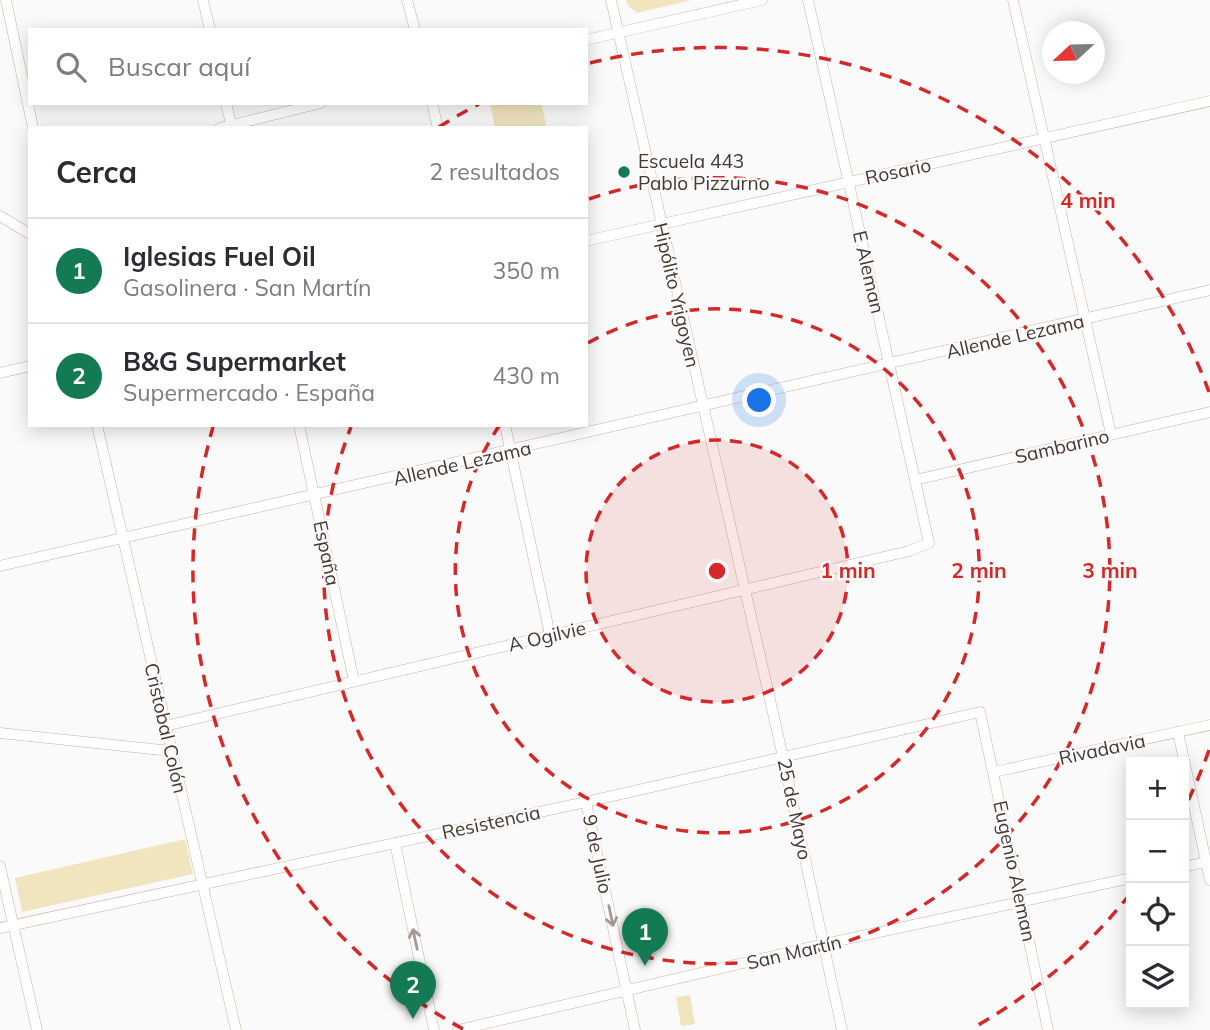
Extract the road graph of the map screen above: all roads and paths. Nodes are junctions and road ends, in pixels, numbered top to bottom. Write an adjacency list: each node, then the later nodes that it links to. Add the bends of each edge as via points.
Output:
1 (6, 0): 13 (street)
2 (203, 0): 8 (street)
3 (407, 0): 9 (street)
4 (611, 0): 10 (street, Hipólito Yrigoyen)
5 (762, 0): 10 (street)
6 (808, 0): 23 (street, E Aleman)
7 (1013, 0): 22 (street)
8 (210, 28)
9 (414, 28)
10 (618, 33): 11 (street); 25 (street, Hipólito Yrigoyen)
11 (588, 40)
12 (1210, 101): 22 (street, Rosario)
13 (28, 104)
14 (28, 105): 18 (street)
15 (226, 105): 19 (street)
16 (314, 105): 20 (street)
17 (432, 105): 21 (street)
18 (33, 126)
19 (232, 126)
20 (236, 126)
21 (438, 126)
22 (1044, 139): 23 (street, Rosario); 29 (street)
23 (849, 182): 25 (street, Rosario); 30 (street, E Aleman)
24 (0, 216): 26 (street)
25 (661, 225): 27 (street, Rosario); 33 (street, Hipólito Yrigoyen)
26 (28, 233)
27 (588, 241)
28 (1210, 290): 29 (street, Allende Lezama)
29 (1086, 319): 30 (street, Allende Lezama); 38 (street)
30 (889, 365): 33 (street, Allende Lezama); 40 (street, E Aleman)
31 (28, 366): 32 (street)
32 (0, 373)
33 (702, 407): 39 (street, Allende Lezama); 45 (street, Hipólito Yrigoyen)
34 (1210, 412): 38 (street, Sambarino)
35 (97, 427): 42 (street, Cristobal Colón)
36 (299, 427): 41 (street, España)
37 (505, 427): 39 (street)
38 (1111, 434): 40 (street, Sambarino)
39 (511, 452): 41 (street, Allende Lezama); 46 (street)
40 (915, 480): 43 (street, E Aleman)
41 (315, 495): 42 (street, Allende Lezama); 47 (street, España)
42 (123, 539): 44 (street, Allende Lezama); 50 (street, Cristobal Colón)
43 (929, 543): 45 (street, A Ogilvie)
44 (0, 566)
45 (743, 590): 46 (street, A Ogilvie); 54 (street, 25 de Mayo)
46 (550, 635): 47 (street, A Ogilvie)
47 (354, 681): 50 (street, A Ogilvie)
48 (980, 712): 54 (street, Resistencia); 55 (street, Eugenio Aleman)
49 (1210, 725): 51 (street, Rivadavia)
50 (165, 726): 53 (street, Cristobal Colón)
51 (1178, 732): 55 (street, Rivadavia); 58 (street)
52 (0, 733): 53 (street)
53 (171, 751): 63 (street, Cristobal Colón)
54 (783, 757): 56 (street, Resistencia); 67 (street, 25 de Mayo)
55 (994, 772): 64 (street, Eugenio Aleman)
56 (586, 802): 57 (street, Resistencia); 68 (street, 9 de Julio, one-way to 68)
57 (395, 843): 63 (street, Resistencia); 71 (street, one-way to 57)
58 (1208, 862): 60 (street); 62 (street)
59 (0, 866): 65 (street)
60 (1189, 866)
61 (1126, 879): 64 (street, San Martín)
62 (1210, 880)
63 (204, 884): 65 (street, Resistencia); 70 (street, Cristobal Colón)
64 (1021, 900): 67 (street, San Martín); 75 (street, Eugenio Aleman)
65 (15, 925): 66 (street, Resistencia); 69 (street)
66 (0, 928)
67 (824, 944): 68 (street, San Martín); 74 (street, 25 de Mayo)
68 (627, 992): 72 (street, San Martín); 73 (street, 9 de Julio)
69 (37, 1030)
70 (236, 1030)
71 (434, 1030)
72 (458, 1030)
73 (635, 1030)
74 (842, 1030)
75 (1048, 1030)

